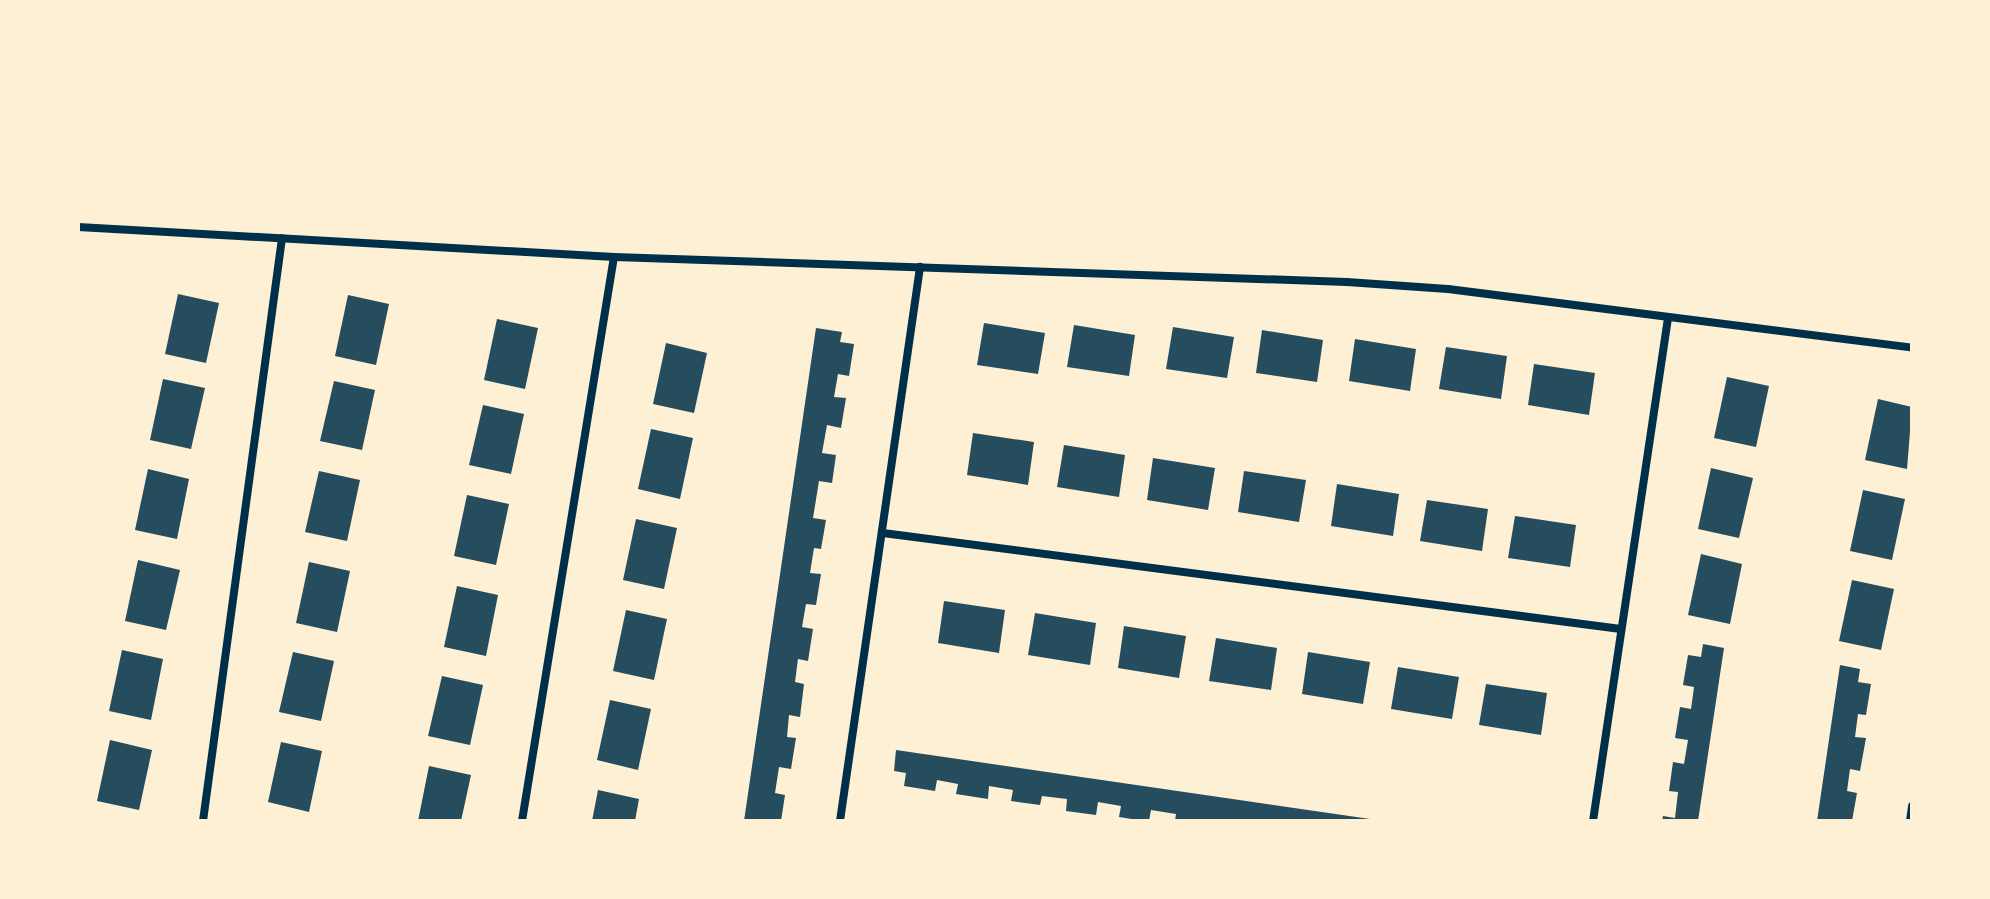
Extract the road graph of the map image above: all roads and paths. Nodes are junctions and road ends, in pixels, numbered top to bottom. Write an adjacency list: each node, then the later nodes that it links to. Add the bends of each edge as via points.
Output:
1 (78, 227): 2 (street)
2 (282, 238): 3 (street); 10 (street)
3 (614, 257): 4 (street); 11 (street)
4 (920, 267): 5 (street, via 1347,282 1448,289); 7 (street)
5 (1668, 318): 6 (street); 8 (street)
6 (1912, 348)
7 (883, 533): 8 (street); 12 (street)
8 (1621, 629): 13 (street)
9 (1912, 806): 14 (street)
10 (203, 821)
11 (522, 821)
12 (840, 821)
13 (1593, 821)
14 (1910, 821)

